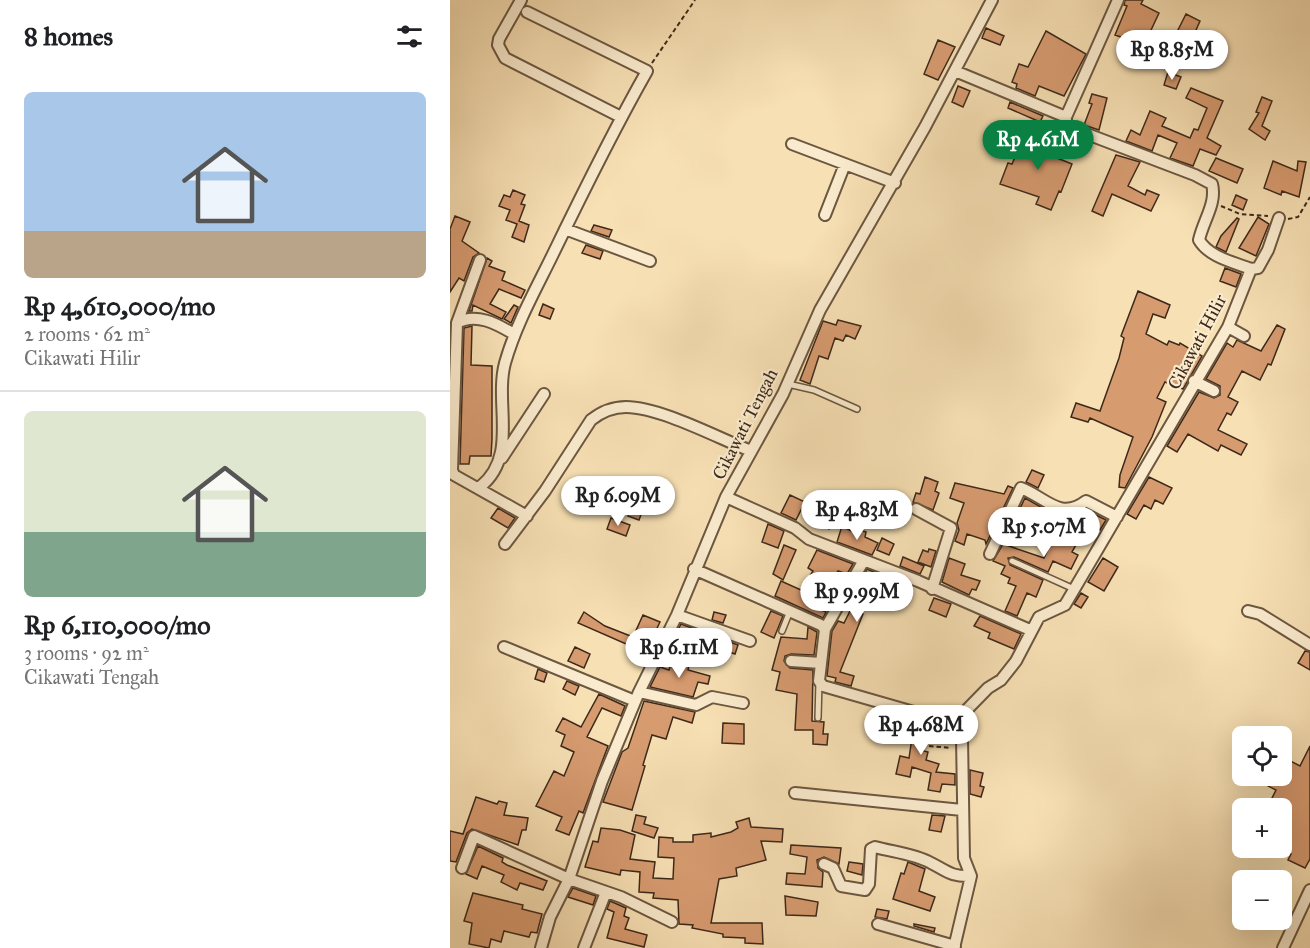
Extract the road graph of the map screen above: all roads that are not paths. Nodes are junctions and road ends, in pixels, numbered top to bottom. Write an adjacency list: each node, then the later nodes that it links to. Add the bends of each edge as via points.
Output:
1 (521, 0): 6 (street, via 499,39 505,58)
2 (992, 0): 5 (street, Cikawati Tengah)
3 (1118, 0): 7 (street)
4 (527, 12): 6 (street, via 647,71)
5 (955, 71): 7 (street); 10 (street, Cikawati Tengah)
6 (621, 117): 13 (street)
7 (1066, 117): 16 (street, via 1069,130 1212,184 1213,202 1199,240 1214,254)
8 (792, 144): 9 (street)
9 (845, 164): 10 (street); 11 (street)
10 (895, 183): 23 (street, Cikawati Tengah, via 820,310)
11 (825, 215)
12 (1279, 219): 16 (street, Cikawati Hilir, via 1268,250 1257,268)
13 (565, 229): 15 (street); 19 (street)
14 (480, 260): 17 (street)
15 (650, 261)
16 (1251, 269): 18 (street, Cikawati Hilir)
17 (457, 323): 19 (street, via 479,318); 20 (street)
18 (1228, 327): 21 (street); 22 (street, Cikawati Hilir)
19 (514, 334): 28 (street, via 502,379)
20 (452, 336): 29 (street, via 452,470 459,478)
21 (1244, 336)
22 (1194, 381): 24 (street); 33 (street, Cikawati Hilir)
23 (786, 384): 26 (lane, via 814,390); 27 (street, Cikawati Tengah)
24 (1214, 392)
25 (544, 394): 28 (street)
26 (857, 409)
27 (751, 451): 30 (street, Cikawati Tengah); 32 (street, via 653,412 626,407 612,409 591,420)
28 (502, 458): 29 (street, via 490,479)
29 (480, 487): 32 (street)
30 (726, 497): 36 (street, via 795,528 809,539); 38 (street, Cikawati Tengah)
31 (916, 509): 41 (street, via 951,528)
32 (527, 516): 34 (street)
33 (1117, 517): 35 (street, via 1086,501 1070,510 1060,509 1021,488); 42 (street, Cikawati Hilir)
34 (505, 544)
35 (990, 554)
36 (864, 560): 39 (street); 46 (street)
37 (1012, 561): 42 (lane)
38 (694, 568): 44 (street); 45 (street, Cikawati Tengah)
39 (899, 574): 40 (street); 41 (street)
40 (892, 586)
41 (932, 589): 47 (street)
42 (1074, 589): 47 (street, Cikawati Hilir, via 1065,605 1044,613)
43 (1248, 610): 50 (street)
44 (790, 611): 46 (street); 48 (lane)
45 (677, 615): 49 (street); 55 (street, Cikawati Tengah)
46 (825, 629): 53 (street)
47 (1030, 630): 58 (street, Cikawati Hilir, via 1016,661 1001,680)
48 (782, 631)
49 (750, 641)
50 (1310, 645)
51 (504, 647): 55 (street)
52 (791, 661): 53 (street)
53 (821, 663): 54 (street)
54 (819, 681): 57 (lane); 58 (street, via 830,690 925,714)
55 (637, 697): 56 (street, via 696,705 712,697); 64 (street, Cikawati Tengah, via 602,782)
56 (743, 703)
57 (818, 718)
58 (949, 728): 60 (street, via 962,738)
59 (795, 793): 60 (street)
60 (962, 810): 63 (street, via 964,858)
61 (824, 864): 63 (street, via 833,868 840,886 865,890 869,884 871,849 875,847 933,863 940,871)
62 (462, 868): 64 (street, via 474,836)
63 (971, 876): 69 (street)
64 (569, 879): 66 (street); 70 (street, Cikawati Tengah, via 550,917)
65 (1310, 890): 72 (street)
66 (606, 892): 67 (street); 71 (street)
67 (672, 922)
68 (878, 924): 69 (street)
69 (955, 947)
70 (542, 948)
71 (584, 948)
72 (1283, 948)

